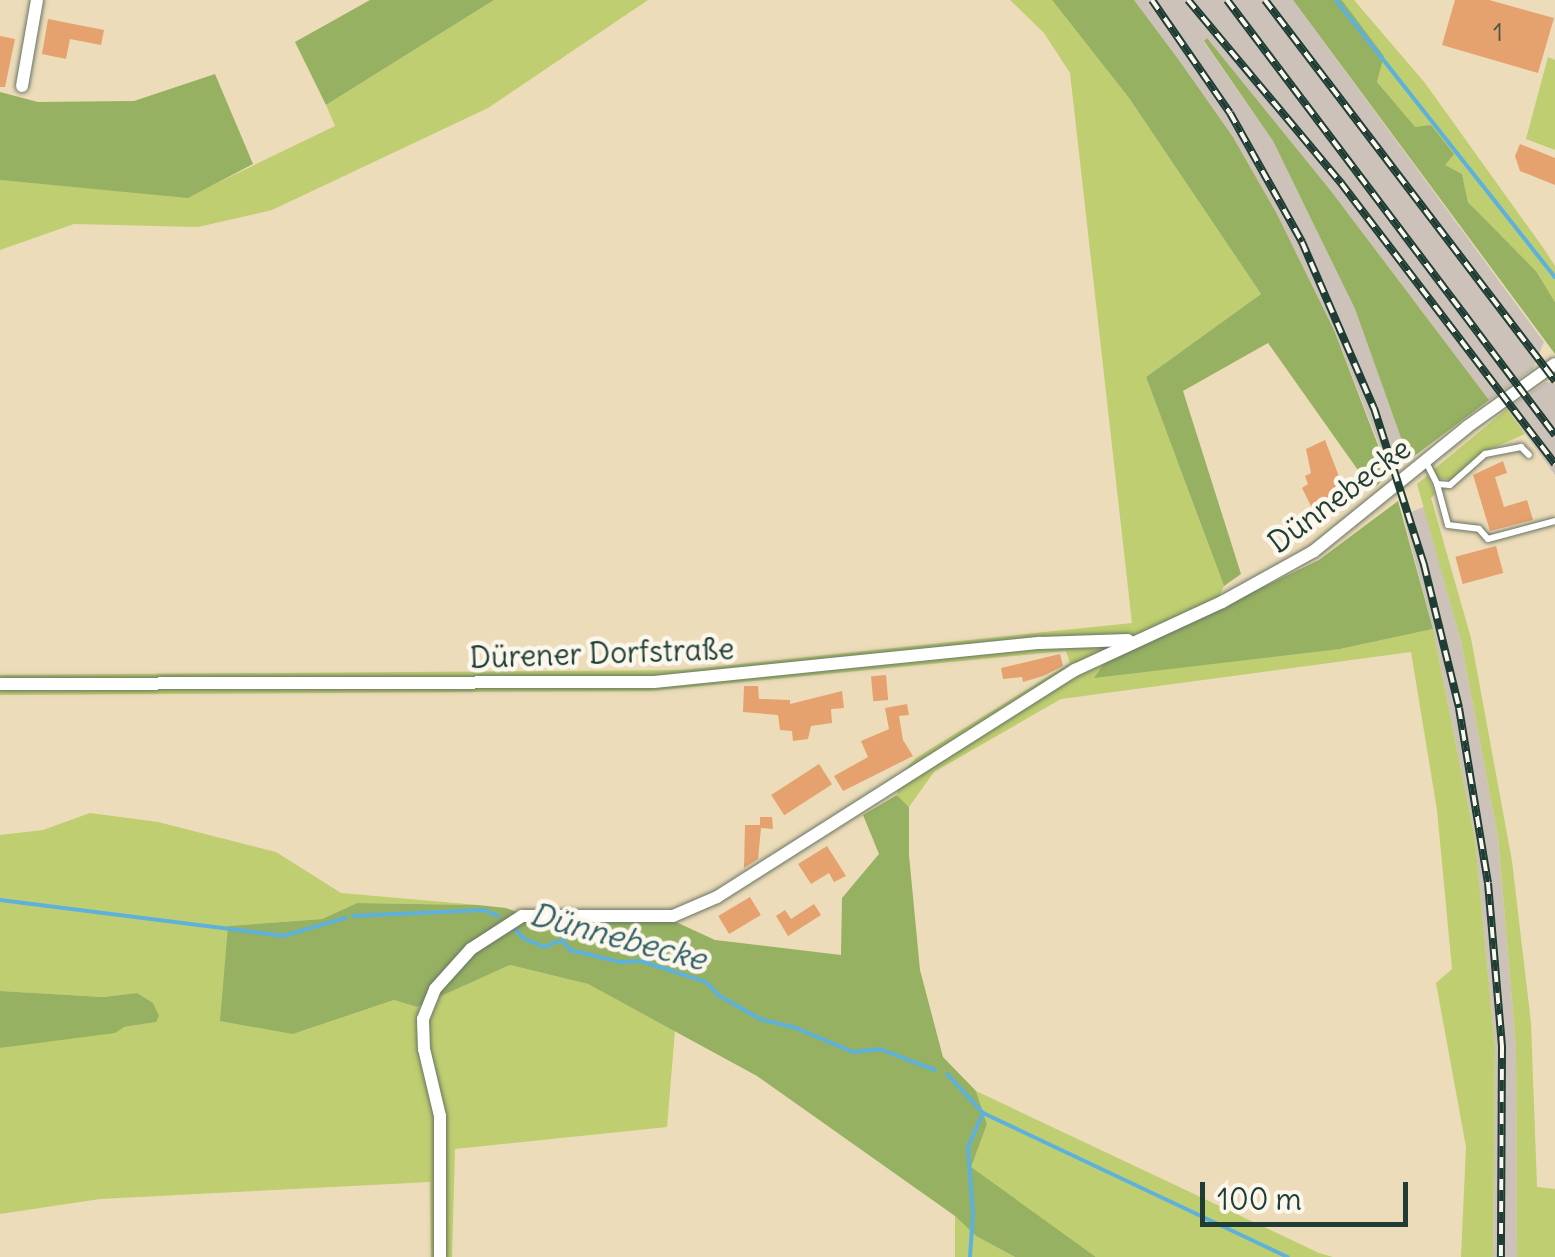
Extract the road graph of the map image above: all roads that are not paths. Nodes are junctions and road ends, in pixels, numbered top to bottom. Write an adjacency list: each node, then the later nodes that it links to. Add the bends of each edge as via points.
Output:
1 (36, 0): 2 (street)
2 (22, 86)
3 (1555, 364): 5 (street, Dünnebecke)
4 (1529, 455): 6 (lane, via 1521,446 1508,446 1484,454 1456,483)
5 (1425, 461): 6 (lane); 8 (street, Dünnebecke, via 1314,552)
6 (1437, 484): 7 (lane, via 1448,525 1479,529 1488,540)
7 (1555, 520)
8 (1136, 640): 9 (street, Dürener Dorfstraße, via 1040,643 654,682); 10 (street, Dünnebecke, via 1066,676 693,909 654,918 522,916 452,966 423,1019 440,1116)
9 (0, 684)
10 (440, 1257)

